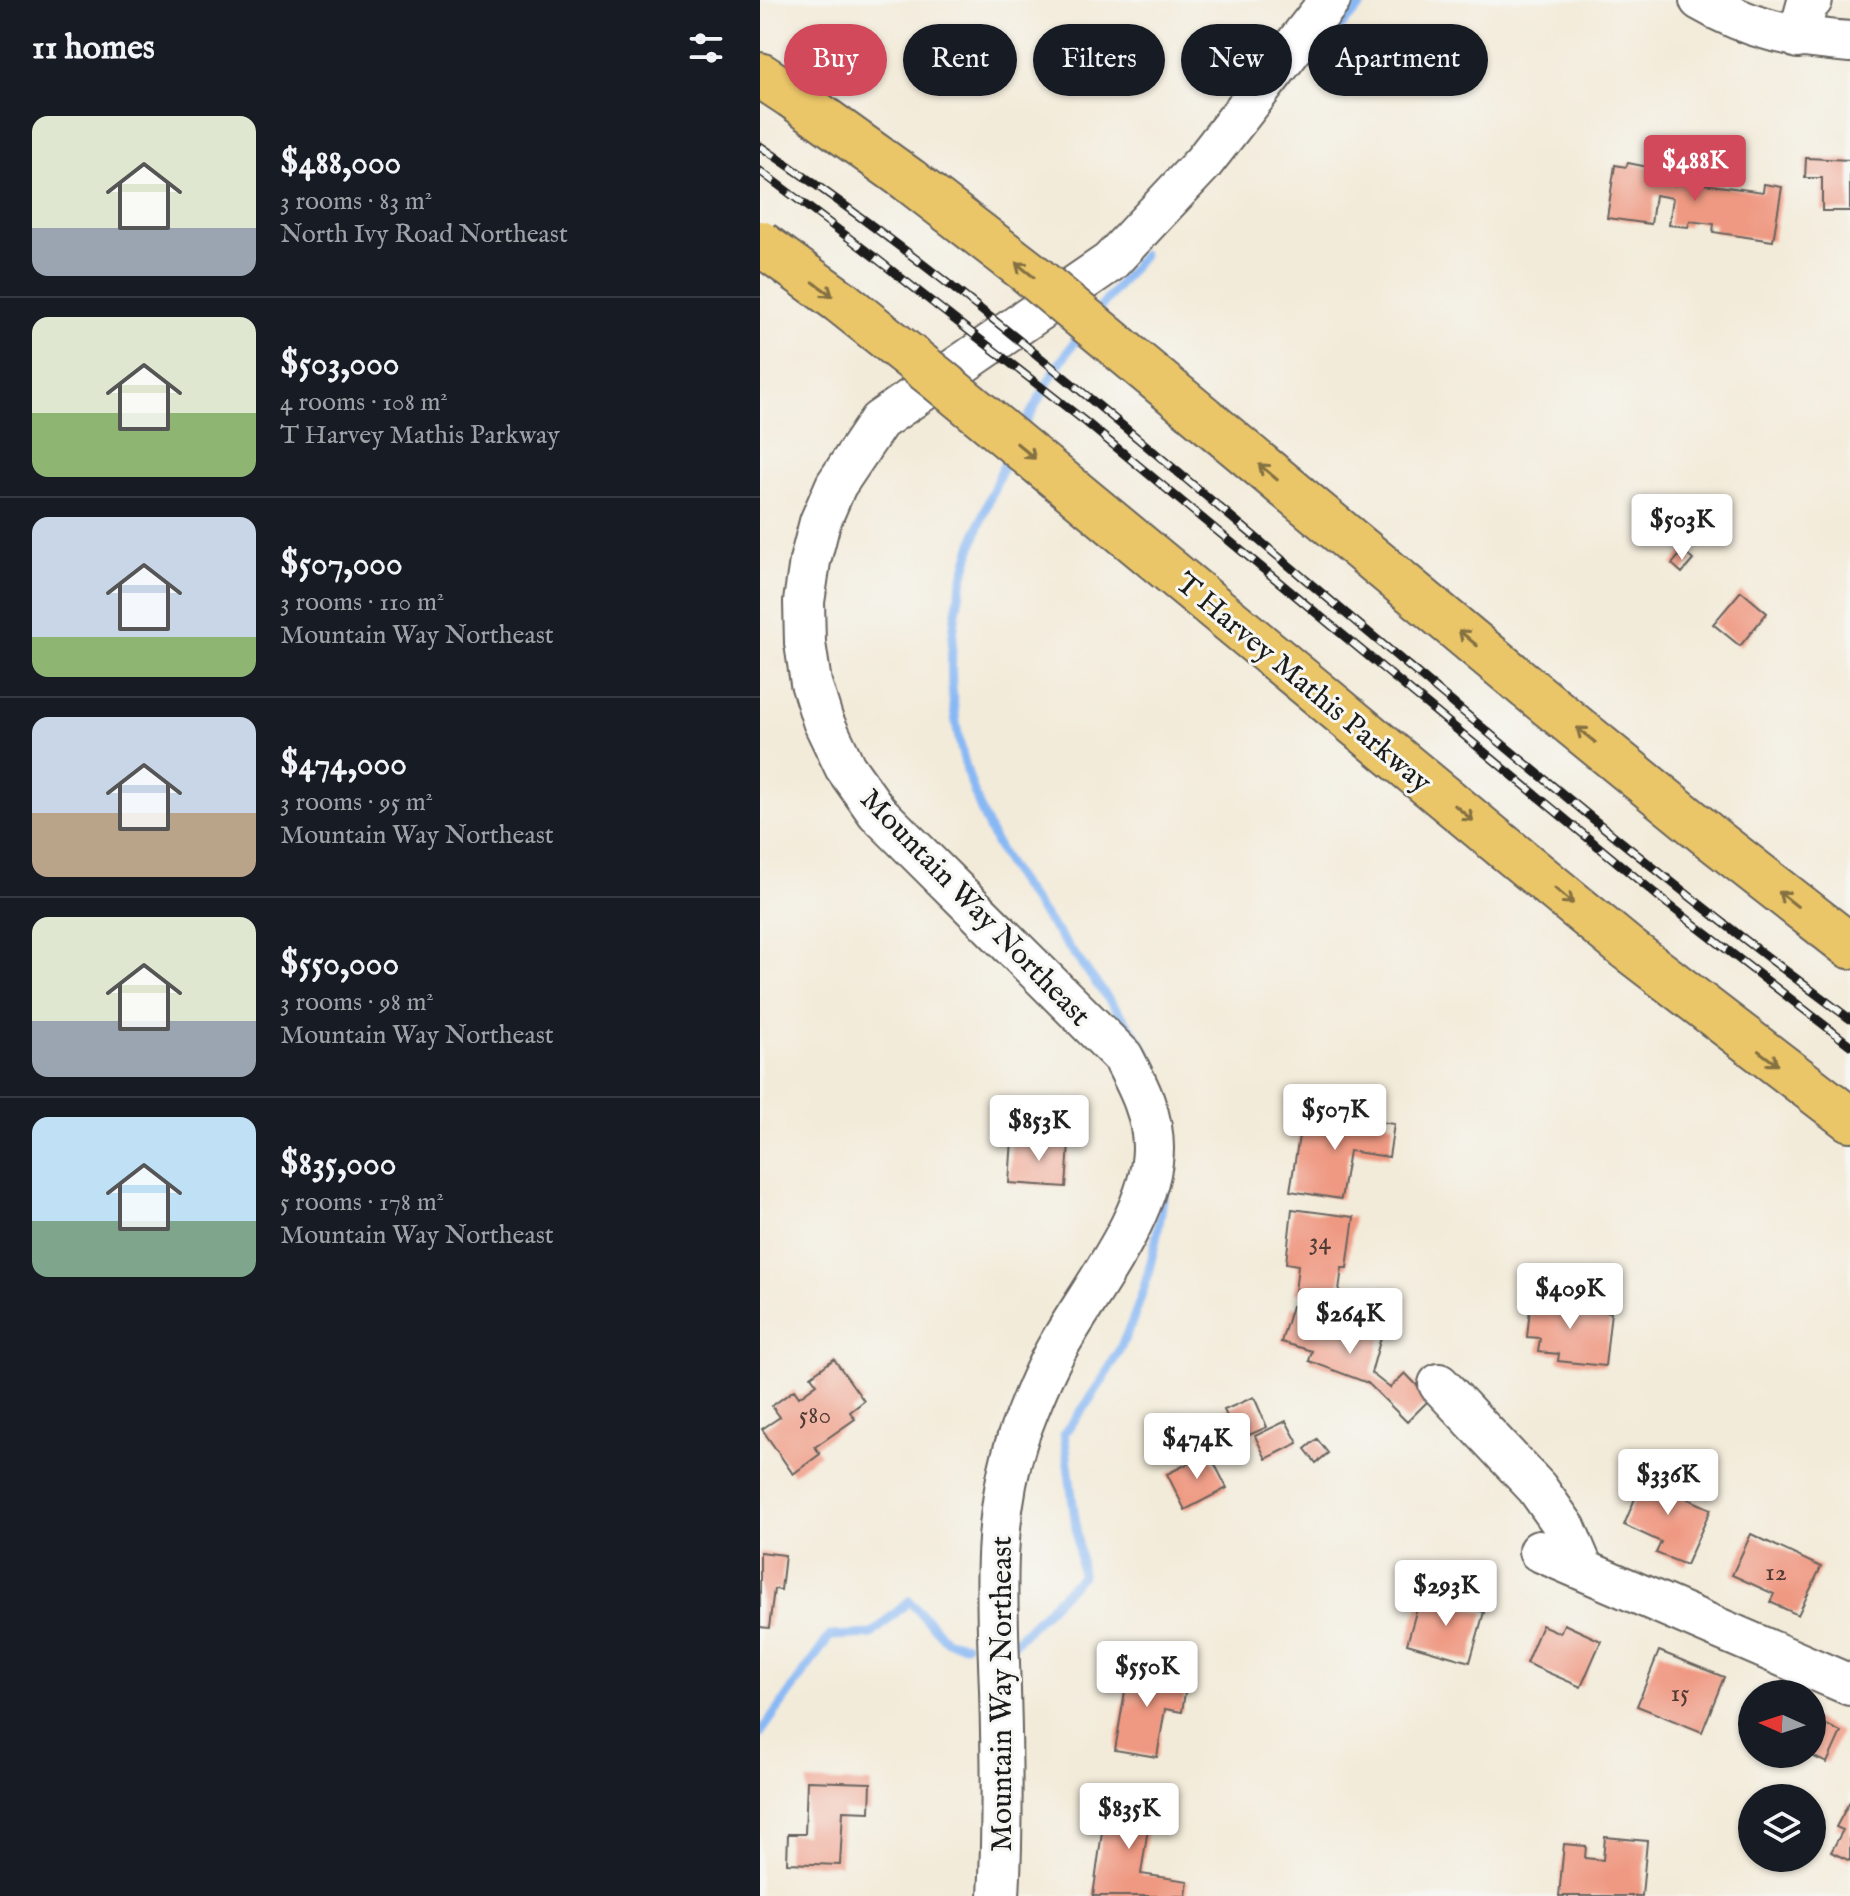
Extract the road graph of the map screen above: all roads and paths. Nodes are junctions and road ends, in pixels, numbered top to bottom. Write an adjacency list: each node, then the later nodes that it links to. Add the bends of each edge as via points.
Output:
1 (1330, 0): 14 (street, Mountain Way Northeast, via 1203,163 1110,262 879,421 836,485 810,561 804,602 811,683 845,767 877,812 1123,1057 1146,1100 1153,1147 1139,1205 1034,1394 1003,1497 996,1571 1002,1740)
2 (1700, 0): 4 (street, via 1758,29)
3 (1812, 0): 4 (street)
4 (1798, 38): 5 (street)
5 (1850, 42)
6 (776, 86): 8 (highway, one-way to 6, bridge, via 1528,688 1027,271)
7 (760, 243): 9 (highway, T Harvey Mathis Parkway, one-way to 9, bridge, via 938,379 1628,949)
8 (1850, 946)
9 (1850, 1119)
10 (1439, 1384): 12 (street, via 1537,1488 1566,1529)
11 (1539, 1551): 12 (street)
12 (1583, 1569): 13 (street)
13 (1850, 1685)
14 (999, 1896)

